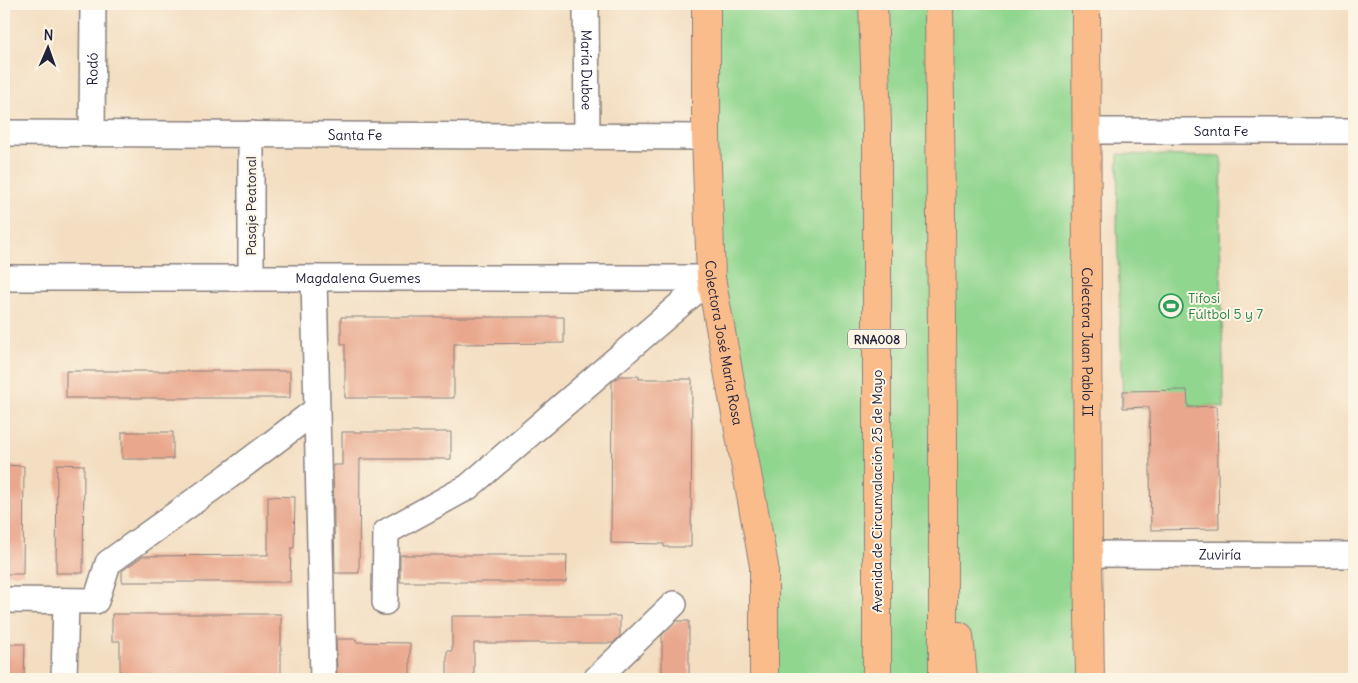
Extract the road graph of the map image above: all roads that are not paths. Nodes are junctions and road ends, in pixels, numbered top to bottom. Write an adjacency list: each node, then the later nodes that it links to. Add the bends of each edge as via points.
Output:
1 (93, 4): 10 (street, Rodó)
2 (586, 4): 12 (street, María Duboe)
3 (706, 4): 13 (main road, Colectora José María Rosa)
4 (873, 4): 26 (main road, Avenida de Circunvalación 25 de Mayo / RNA008, via 877,126)
5 (939, 4): 19 (main road)
6 (1086, 4): 7 (main road, Colectora Juan Pablo II)
7 (1087, 131): 8 (street, Santa Fe); 20 (main road, Colectora Juan Pablo II)
8 (1354, 131)
9 (4, 133): 10 (street, Santa Fe)
10 (92, 134): 11 (street, Santa Fe)
11 (251, 134): 12 (street, Santa Fe); 15 (street, Pasaje Peatonal)
12 (587, 136): 13 (street, Santa Fe)
13 (706, 136): 17 (main road, Colectora José María Rosa)
14 (4, 278): 15 (street, Magdalena Guemes)
15 (251, 278): 16 (street, Magdalena Guemes)
16 (314, 278): 17 (street, Magdalena Guemes); 18 (street)
17 (711, 278): 24 (street, via 468,487 386,532); 30 (main road, Colectora José María Rosa, via 764,566)
18 (316, 410): 23 (street, via 108,563 96,601); 28 (street)
19 (943, 435): 31 (main road); 32 (main road)
20 (1088, 554): 21 (street, Zuviría); 33 (main road, Colectora Juan Pablo II)
21 (1354, 555)
22 (4, 600): 23 (street)
23 (66, 601): 27 (street)
24 (384, 602)
25 (674, 604): 29 (street)
26 (877, 678)
27 (64, 679)
28 (323, 679)
29 (596, 679)
30 (764, 679)
31 (943, 679)
32 (963, 679)
33 (1090, 679)

